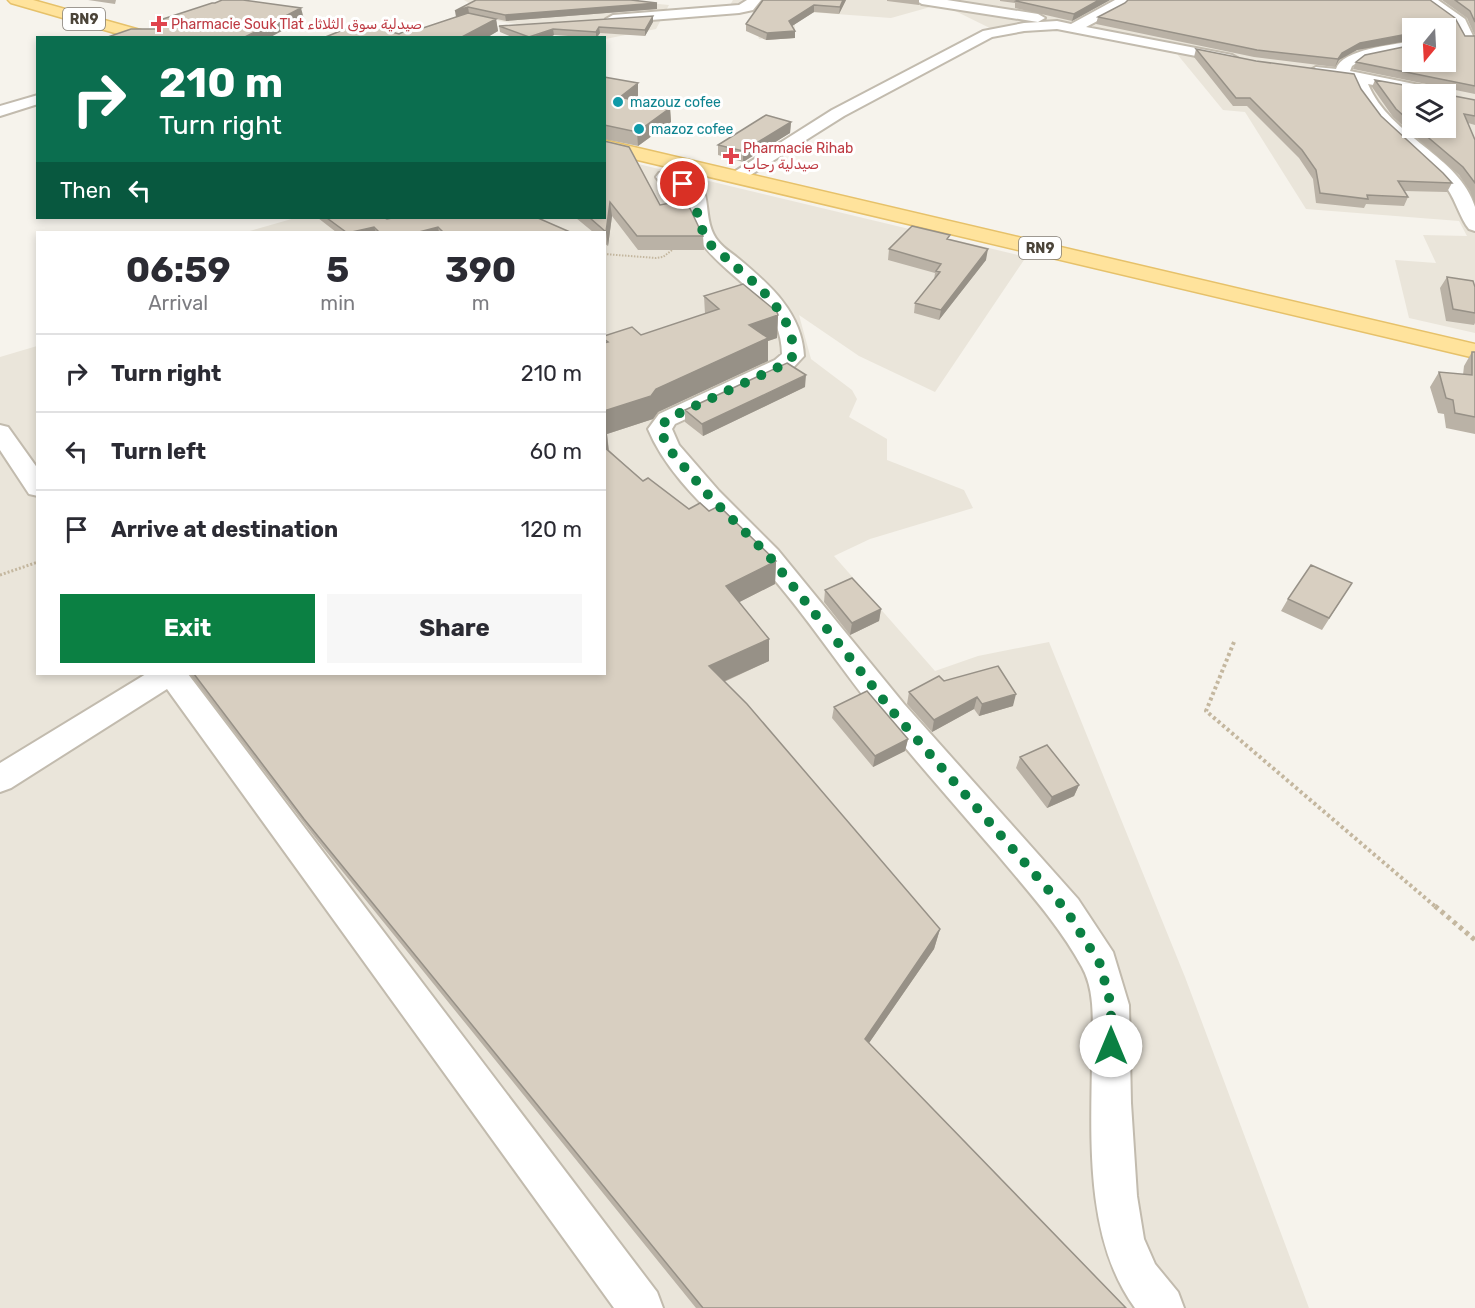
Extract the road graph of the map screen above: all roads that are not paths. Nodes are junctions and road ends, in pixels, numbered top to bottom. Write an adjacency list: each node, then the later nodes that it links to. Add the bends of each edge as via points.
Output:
1 (16, 0): 9 (main road, RN9)
2 (754, 0): 6 (street, via 739,9)
3 (922, 0): 7 (street, via 1030,16)
4 (1122, 0): 8 (street)
5 (1429, 0): 10 (street, via 1460,22)
6 (602, 20)
7 (1057, 25): 8 (street); 20 (street, via 1010,29 971,41 838,113)
8 (1075, 27): 12 (street)
9 (145, 36)
10 (1466, 39)
11 (1402, 47): 14 (street, via 1356,57 1345,64)
12 (1243, 61)
13 (1301, 70): 14 (street)
14 (1350, 76): 15 (street); 21 (street, via 1391,129 1449,178)
15 (1402, 86)
16 (36, 100): 17 (street)
17 (0, 111)
18 (606, 146): 20 (main road, RN9)
19 (665, 177): 29 (street, via 696,192 695,210 709,242 781,312 794,347 793,356 783,365 667,419 660,429 668,448 769,556 893,712 1066,910 1100,964 1111,1005 1116,1196 1124,1241 1140,1279)
20 (735, 177): 22 (main road, RN9)
21 (1475, 225)
22 (1475, 351)
23 (0, 432): 24 (street)
24 (36, 485)
25 (168, 675): 27 (street)
26 (171, 675): 28 (street)
27 (0, 779)
28 (641, 1308)
29 (1162, 1308)

